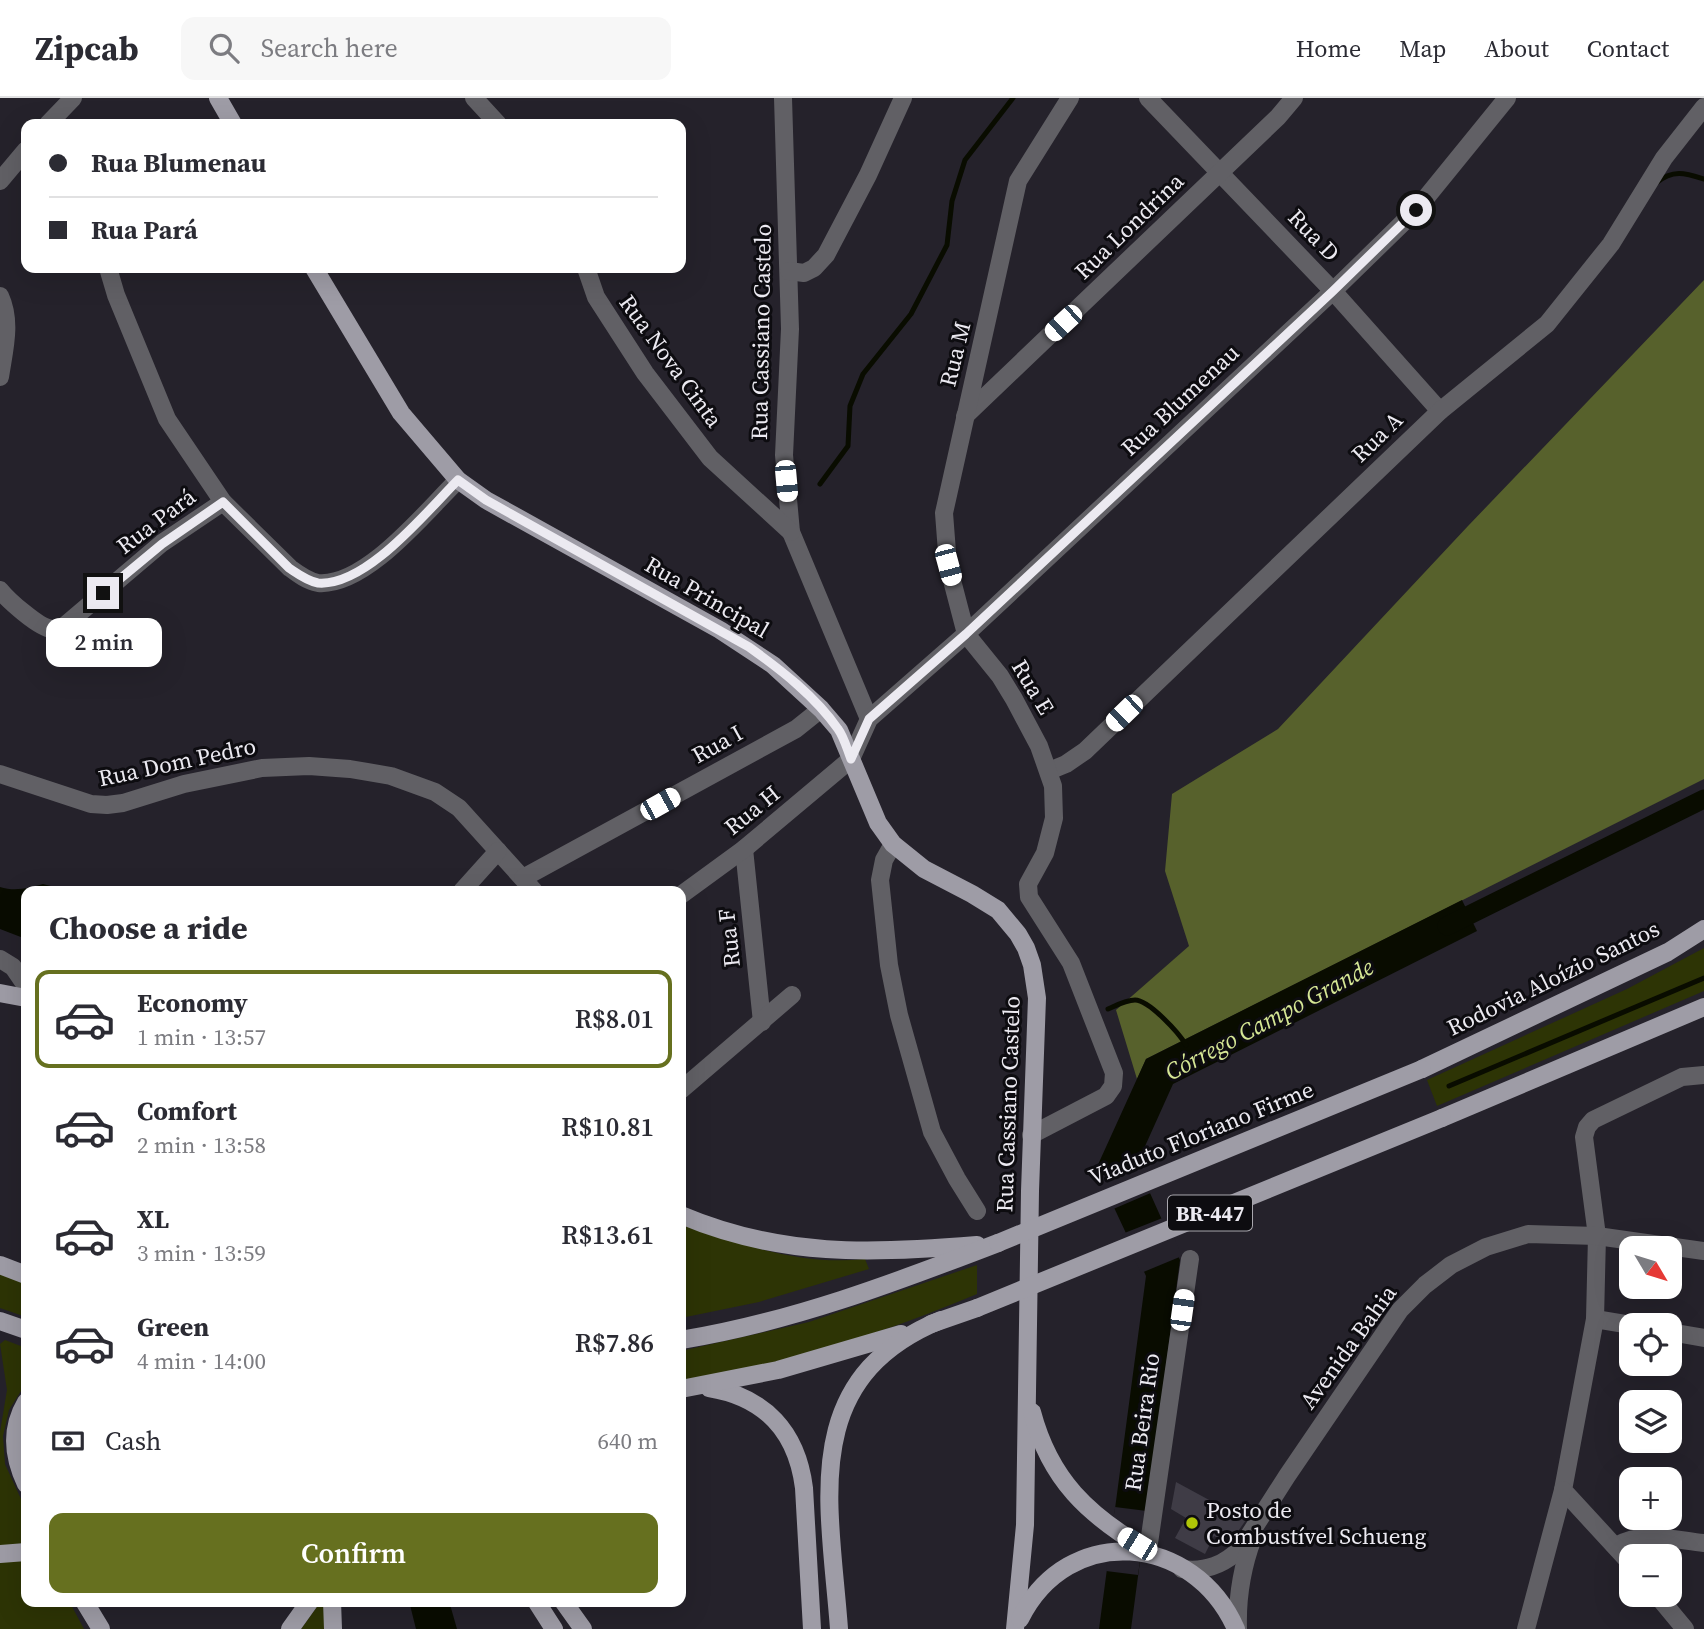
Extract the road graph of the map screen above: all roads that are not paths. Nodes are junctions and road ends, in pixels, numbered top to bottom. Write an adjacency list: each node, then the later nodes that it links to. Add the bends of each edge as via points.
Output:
1 (73, 98): 11 (street)
2 (219, 98): 12 (main road)
3 (474, 98): 13 (street)
4 (783, 98): 17 (street, Rua Cassiano Castelo)
5 (903, 98): 17 (street, via 827,255 804,273)
6 (1070, 98): 25 (street, Rua M, via 1018,181)
7 (1148, 98): 15 (street, Rua D)
8 (1294, 98): 15 (street, Rua Londrina)
9 (1507, 98): 21 (street, Rua Blumenau, via 1416,210)
10 (1704, 107): 24 (street, Rua A, via 1664,158 1611,244 1547,324)
11 (55, 115)
12 (230, 119)
13 (493, 119)
14 (21, 156): 16 (street)
15 (1220, 172): 21 (street, Rua D); 25 (street, Rua Londrina)
16 (0, 181)
17 (789, 271): 28 (street, Rua Cassiano Castelo, via 784,455)
18 (109, 273): 27 (street, via 167,419)
19 (317, 273): 26 (main road, Rua Principal, via 401,413)
20 (588, 273): 28 (street, Rua Nova Cinta, via 596,297 645,373 710,458)
21 (1333, 291): 24 (street, Rua D); 30 (street, Rua Blumenau)
22 (0, 296): 23 (street, via 7,334)
23 (0, 377)
24 (1440, 411): 34 (street, Rua A, via 1084,751)
25 (965, 416): 30 (street, Rua M, via 944,513 948,565)
26 (458, 480): 27 (street, via 378,559 335,582 316,583 289,568); 31 (main road, Rua Principal, via 749,647)
27 (223, 502): 29 (street, Rua Pará, via 162,544 63,626 42,625)
28 (792, 532): 32 (street, Rua Cassiano Castelo)
29 (0, 590)
30 (966, 634): 32 (street, Rua Blumenau); 34 (street, Rua E, via 1014,698)
31 (821, 709): 33 (main road, Rua Principal, via 839,730); 39 (street, Rua I, via 796,729)
32 (869, 719): 33 (street)
33 (851, 759): 36 (main road, Rua Principal, via 878,822); 37 (street, Rua H)
34 (1049, 771): 53 (street, Rua E, via 1054,818 1045,853 1028,884 1029,897 1071,963 1114,1080 1106,1096)
35 (0, 774): 38 (street, Rua Dom Pedro, via 107,805 262,768 350,769 391,776 435,792 459,808)
36 (893, 844): 53 (main road, Rua Cassiano Castelo, via 924,869 998,911 1026,948 1037,998); 54 (street, via 880,880 899,1015 932,1132)
37 (744, 849): 41 (street, Rua H); 49 (street, Rua F)
38 (498, 851): 39 (street, Rua Dom Pedro); 40 (street)
39 (528, 884)
40 (466, 886)
41 (686, 891)
42 (1704, 931): 50 (main road, Rodovia Aloízio Santos / BR-447)
43 (0, 959): 44 (street)
44 (21, 979)
45 (0, 993): 47 (main road)
46 (792, 995): 49 (street)
47 (21, 997)
48 (1704, 1007): 63 (main road, BR-447, bridge)
49 (762, 1022): 52 (street)
50 (1422, 1069): 57 (main road, Viaduto Floriano Firme / BR-447, bridge)
51 (1700, 1074): 56 (street, via 1682,1077 1587,1127 1584,1137)
52 (686, 1086)
53 (1031, 1135): 71 (main road, Rua Cassiano Castelo)
54 (977, 1211)
55 (686, 1217): 57 (main road, via 753,1239 821,1250)
56 (1597, 1236): 58 (street, Avenida Bahia); 62 (street); 75 (street, Avenida Bahia, via 1528,1234 1508,1239 1451,1265 1425,1285 1377,1343)
57 (977, 1248): 69 (main road, via 884,1286 806,1311)
58 (1704, 1251)
59 (1190, 1259): 79 (street, Rua Beira Rio)
60 (0, 1265): 61 (main road)
61 (21, 1273)
62 (1595, 1319): 65 (street); 74 (street)
63 (941, 1320): 70 (main road, BR-447, via 860,1348); 95 (main road, via 904,1338 872,1365 848,1399 834,1434 828,1485)
64 (0, 1321): 66 (main road)
65 (1619, 1323)
66 (21, 1328)
67 (1682, 1334): 68 (street)
68 (1704, 1338)
69 (686, 1339)
70 (688, 1388): 94 (main road, via 724,1391 752,1401 775,1420 793,1444 803,1473)
71 (1028, 1392): 79 (main road, Rua Cassiano Castelo, via 1041,1443 1058,1474 1080,1501); 96 (main road, Rua Cassiano Castelo, via 1026,1525)
72 (21, 1413): 73 (main road, via 15,1443)
73 (21, 1474)
74 (1563, 1490): 77 (street); 98 (street)
75 (1267, 1509): 82 (street, Avenida Bahia, via 1232,1556 1212,1567); 97 (street, Avenida Bahia, via 1242,1573)
76 (1704, 1543): 77 (street, via 1640,1537)
77 (1616, 1546): 78 (street)
78 (1619, 1550)
79 (1147, 1551): 82 (main road, Rua Cassiano Castelo); 96 (main road, via 1109,1551 1076,1561 1053,1575 1027,1604)
80 (21, 1552): 81 (main road)
81 (0, 1554)
82 (1182, 1569): 97 (main road, Rua Cassiano Castelo, via 1212,1592)
83 (88, 1607): 89 (main road)
84 (306, 1607): 90 (main road)
85 (332, 1607): 91 (main road)
86 (540, 1607): 92 (main road)
87 (567, 1607): 93 (main road)
88 (1667, 1607): 99 (street)
89 (101, 1629)
90 (290, 1629)
91 (332, 1629)
92 (554, 1629)
93 (583, 1629)
94 (812, 1629)
95 (839, 1629)
96 (1016, 1629)
97 (1237, 1629)
98 (1526, 1629)
99 (1685, 1629)

